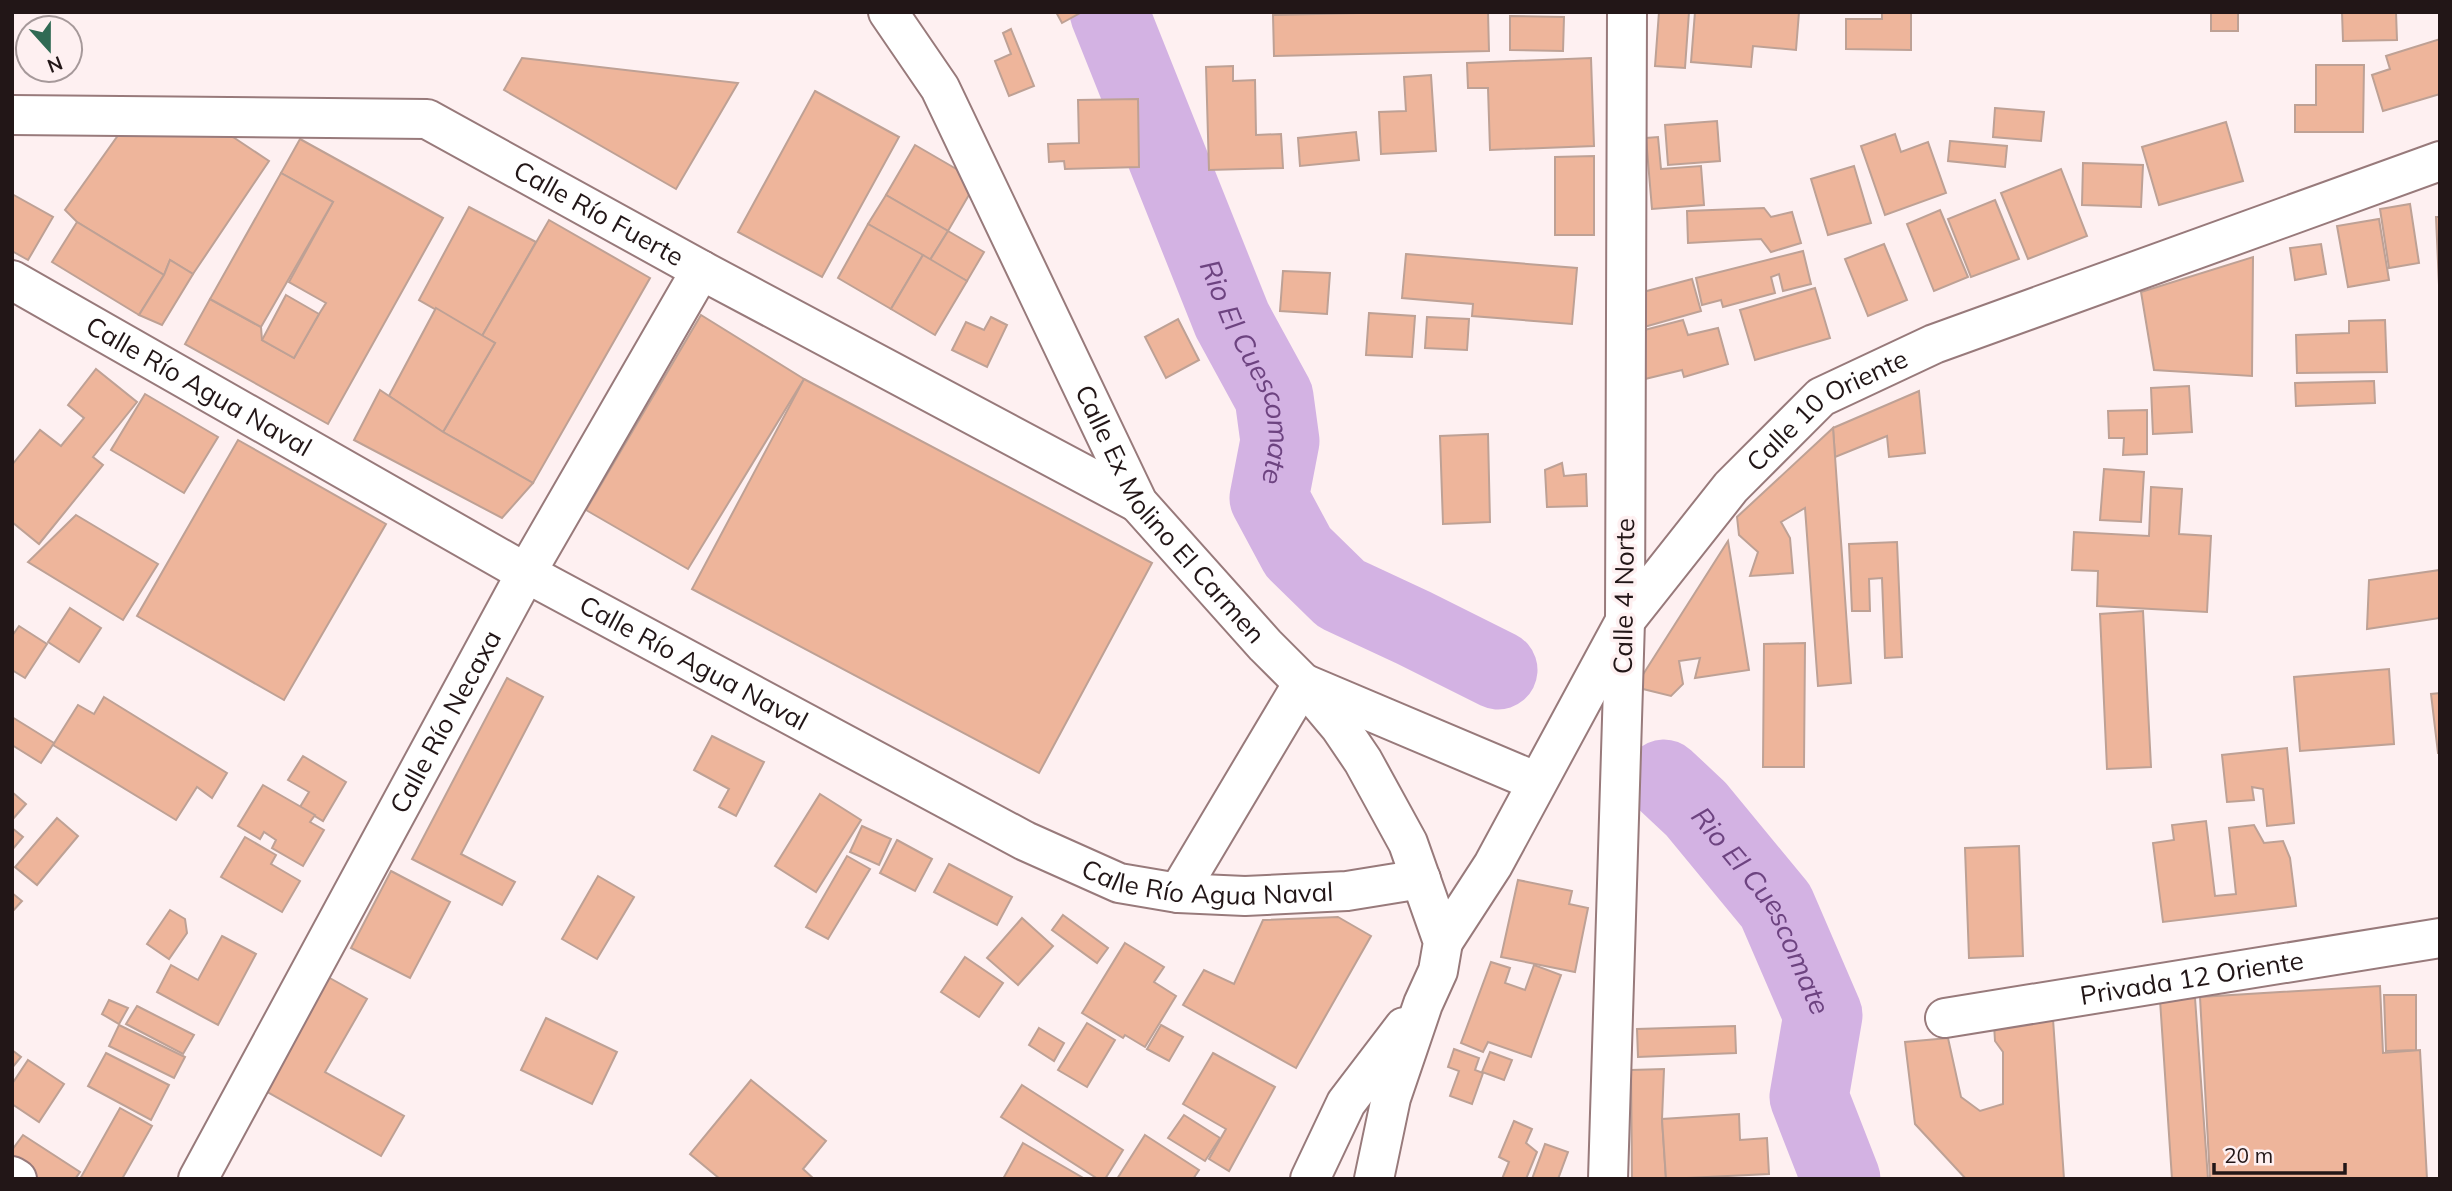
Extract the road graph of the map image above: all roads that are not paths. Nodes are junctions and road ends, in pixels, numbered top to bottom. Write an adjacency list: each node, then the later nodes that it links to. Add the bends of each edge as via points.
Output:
1 (888, 12): 7 (street, Calle Ex Molino El Carmen, via 940,88)
2 (1627, 12): 9 (street, Calle 4 Norte)
3 (12, 115): 5 (street, Calle Río Fuerte, via 427,119)
4 (2440, 161): 9 (street, Calle 10 Oriente, via 1934,344 1821,397 1731,486)
5 (701, 270): 7 (street, Calle Río Fuerte); 8 (street, Calle Río Necaxa)
6 (12, 280): 8 (street, Calle Río Agua Naval)
7 (1138, 503): 10 (street, Calle Ex Molino El Carmen)
8 (526, 573): 13 (street, Calle Río Agua Naval, via 1025,841 1119,883); 18 (street, Calle Río Necaxa)
9 (1625, 621): 11 (street, Calle 10 Oriente); 21 (street, Calle 4 Norte)
10 (1303, 683): 11 (street); 12 (street, Calle Ex Molino El Carmen, via 1363,761 1408,843); 13 (street)
11 (1537, 782): 15 (street, Calle 10 Oriente, via 1493,865)
12 (1421, 879): 13 (street, Calle Río Agua Naval, via 1347,891 1245,897); 15 (street, Calle Ex Molino El Carmen)
13 (1178, 893)
14 (2440, 938): 17 (street, Privada 12 Oriente)
15 (1443, 942): 16 (street, via 1438,971)
16 (1423, 1003): 19 (street, via 1346,1103); 20 (street, via 1391,1098)
17 (1945, 1018)
18 (198, 1179)
19 (1310, 1179)
20 (1374, 1179)
21 (1608, 1179)

